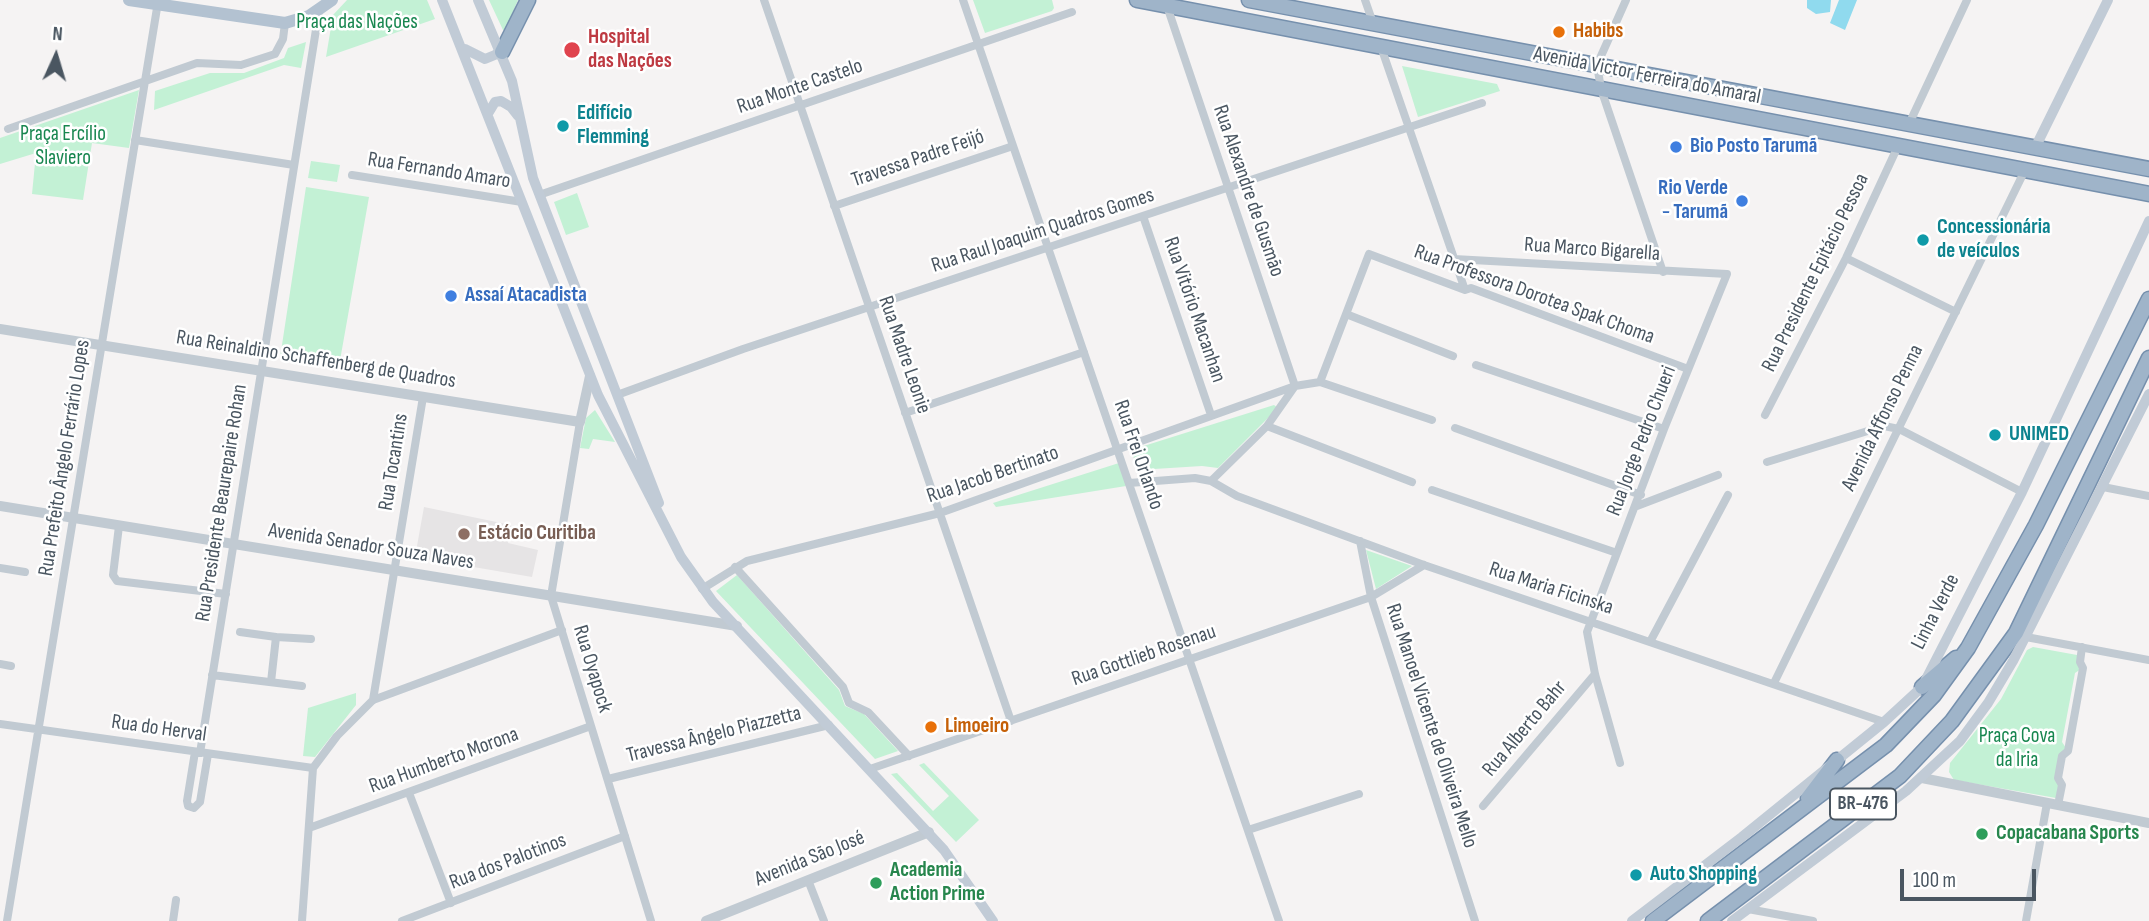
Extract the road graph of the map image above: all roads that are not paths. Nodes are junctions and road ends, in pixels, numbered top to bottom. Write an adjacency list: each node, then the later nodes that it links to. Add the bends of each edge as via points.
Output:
1 (129, 0): 14 (main road)
2 (332, 0): 16 (main road)
3 (442, 0): 21 (main road)
4 (478, 0): 23 (main road)
5 (528, 0): 23 (highway)
6 (764, 0): 28 (street, Rua Madre Leonie)
7 (963, 0): 20 (street, Rua Frei Orlando)
8 (1137, 0): 15 (highway, Avenida Victor Ferreira do Amaral)
9 (1249, 0): 19 (highway, Avenida Victor Ferreira do Amaral)
10 (1365, 0): 19 (street)
11 (1626, 0): 24 (street)
12 (1967, 0): 31 (street)
13 (2108, 0): 37 (main road)
14 (158, 2): 18 (main road); 25 (street, Rua Prefeito Ângelo Ferrário Lopes)
15 (1167, 6): 22 (highway, Avenida Victor Ferreira do Amaral); 42 (street, Rua Alexandre de Gusmão)
16 (319, 11): 18 (main road); 38 (street, Rua Presidente Beaurepaire Rohan)
17 (1072, 12): 20 (street, Rua Monte Castelo)
18 (285, 23): 25 (street, via 284,40 275,54 241,65 197,63)
19 (1373, 23): 24 (highway, Avenida Victor Ferreira do Amaral)
20 (978, 42): 28 (street, Rua Monte Castelo); 35 (street, Rua Frei Orlando)
21 (463, 47): 23 (main road, via 485,59); 29 (main road)
22 (1381, 47): 26 (highway, Avenida Victor Ferreira do Amaral); 32 (street)
23 (502, 52): 30 (main road)
24 (1597, 65): 26 (street); 31 (highway, Avenida Victor Ferreira do Amaral)
25 (145, 82): 33 (street); 34 (street, Rua Prefeito Ângelo Ferrário Lopes)
26 (1601, 89): 36 (highway, Avenida Victor Ferreira do Amaral); 52 (street)
27 (1482, 103): 32 (street, Rua Raul Joaquim Quadros Gomes)
28 (800, 105): 44 (street, Rua Monte Castelo); 46 (street, Rua Madre Leonie)
29 (489, 112): 30 (main road, via 501,101); 45 (main road)
30 (520, 118): 44 (main road)
31 (1909, 124): 37 (highway, Avenida Victor Ferreira do Amaral)
32 (1409, 127): 42 (street, Rua Raul Joaquim Quadros Gomes); 51 (street)
33 (8, 129)
34 (135, 140): 38 (street); 60 (street, Rua Prefeito Ângelo Ferrário Lopes)
35 (1013, 146): 46 (street, Travessa Padre Feijó); 49 (street, Rua Frei Orlando)
36 (1898, 146): 40 (highway, Avenida Victor Ferreira do Amaral); 50 (street, Rua Presidente Epitácio Pessoa)
37 (2035, 148): 39 (highway, Avenida Victor Ferreira do Amaral)
38 (294, 165): 66 (street, Rua Presidente Beaurepaire Rohan)
39 (2149, 169)
40 (2025, 170): 43 (highway, Avenida Victor Ferreira do Amaral); 57 (street, Avenida Affonso Penna)
41 (352, 174): 45 (street, Rua Fernando Amaro)
42 (1228, 187): 47 (street, Rua Raul Joaquim Quadros Gomes); 69 (street, Rua Alexandre de Gusmão)
43 (2149, 194)
44 (539, 195): 71 (main road)
45 (522, 202): 67 (main road)
46 (834, 206): 56 (street, Rua Madre Leonie)
47 (1143, 216): 49 (street, Rua Raul Joaquim Quadros Gomes); 74 (street, Rua Vitório Macanhan)
48 (2149, 221): 90 (main road, Linha Verde)
49 (1048, 248): 56 (street, Rua Raul Joaquim Quadros Gomes); 61 (street, Rua Frei Orlando)
50 (1846, 258): 57 (street); 75 (street, Rua Presidente Epitácio Pessoa)
51 (1454, 259): 52 (street, Rua Marco Bigarella); 54 (street)
52 (1663, 272): 53 (street, Rua Marco Bigarella)
53 (1727, 274): 65 (street, Rua Jorge Pedro Chueri)
54 (1465, 290): 58 (street, Rua Professora Dorotea Spak Choma, via 1368,254); 65 (street, Rua Professora Dorotea Spak Choma, via 1471,288)
55 (2149, 299): 121 (highway, Linha Verde / BR-476, via 2036,525)
56 (869, 307): 71 (street, Rua Raul Joaquim Quadros Gomes); 73 (street, Rua Madre Leonie)
57 (1956, 313): 81 (street, Avenida Affonso Penna)
58 (1346, 314): 62 (street); 68 (street)
59 (0, 328): 60 (street, Rua Reinaldino Schaffenberg de Quadros)
60 (102, 345): 66 (street, Rua Reinaldino Schaffenberg de Quadros); 97 (street, Rua Prefeito Ângelo Ferrário Lopes)
61 (1084, 352): 73 (street); 82 (street, Rua Frei Orlando)
62 (1453, 356)
63 (2149, 358): 173 (highway, BR-476, via 2016,633 1952,721 1900,776)
64 (1476, 365): 80 (street)
65 (1688, 369): 80 (street, Rua Jorge Pedro Chueri)
66 (261, 371): 72 (street, Rua Reinaldino Schaffenberg de Quadros); 101 (street, Rua Presidente Beaurepaire Rohan)
67 (590, 376): 77 (street); 99 (main road)
68 (1320, 382): 69 (street, Rua Jacob Bertinato); 76 (street)
69 (1295, 386): 74 (street, Rua Jacob Bertinato); 78 (street)
70 (2149, 394): 88 (main road)
71 (617, 395): 99 (main road, via 654,487)
72 (423, 397): 77 (street, Rua Reinaldino Schaffenberg de Quadros); 106 (street, Rua Tocantins)
73 (905, 412): 96 (street, Rua Madre Leonie)
74 (1212, 415): 82 (street, Rua Jacob Bertinato)
75 (1765, 415)
76 (1432, 420)
77 (580, 422): 110 (street, Rua Oyapock)
78 (1267, 426): 85 (street); 86 (street)
79 (1455, 428): 91 (street)
80 (1664, 429): 91 (street, Rua Jorge Pedro Chueri)
81 (1899, 429): 83 (street, via 1874,428); 90 (street); 129 (street, Avenida Affonso Penna)
82 (1118, 450): 87 (street, Rua Frei Orlando); 96 (street, Rua Jacob Bertinato)
83 (1767, 462)
84 (1718, 475): 95 (street)
85 (1211, 481): 87 (street); 100 (street, Rua Maria Ficinska, via 1237,496)
86 (1412, 482)
87 (1129, 483): 122 (street, Rua Frei Orlando)
88 (2103, 487): 93 (street); 117 (main road)
89 (1432, 490): 102 (street)
90 (2022, 492): 131 (main road, Linha Verde)
91 (1641, 495): 95 (street, Rua Jorge Pedro Chueri)
92 (1728, 495): 119 (street)
93 (2149, 496)
94 (0, 506): 97 (street, Avenida Senador Souza Naves)
95 (1637, 506): 102 (street, Rua Jorge Pedro Chueri)
96 (940, 513): 104 (street, Rua Jacob Bertinato); 133 (street, Rua Madre Leonie)
97 (73, 518): 98 (street, Avenida Senador Souza Naves); 138 (street, Rua Prefeito Ângelo Ferrário Lopes)
98 (119, 526): 101 (street, Avenida Senador Souza Naves); 109 (street, via 113,575 117,582)
99 (664, 526): 108 (main road)
100 (1360, 541): 103 (street, Rua Maria Ficinska); 111 (street, Rua Manoel Vicente de Oliveira Mello)
101 (233, 544): 106 (street, Avenida Senador Souza Naves); 109 (street, Rua Presidente Beaurepaire Rohan)
102 (1617, 553): 112 (street, Rua Jorge Pedro Chueri)
103 (1424, 565): 111 (street, Rua Gottlieb Rosenau); 112 (street, Rua Maria Ficinska)
104 (735, 567): 108 (street, Rua Jacob Bertinato); 140 (street, via 843,687 849,703 868,712)
105 (0, 568): 107 (street)
106 (394, 570): 110 (street, Avenida Senador Souza Naves); 132 (street, Rua Tocantins)
107 (25, 572)
108 (702, 589): 113 (main road)
109 (226, 594): 127 (street, Rua Presidente Beaurepaire Rohan)
110 (551, 596): 113 (street, Avenida Senador Souza Naves); 114 (street, Rua Oyapock)
111 (1371, 597): 122 (street, Rua Gottlieb Rosenau); 170 (street, Rua Manoel Vicente de Oliveira Mello)
112 (1591, 622): 119 (street, Rua Maria Ficinska); 126 (street, via 1587,641)
113 (737, 626): 136 (main road)
114 (562, 630): 132 (street); 137 (street, Rua Oyapock)
115 (240, 632): 116 (street)
116 (276, 637): 118 (street); 128 (street)
117 (2026, 637): 120 (street); 145 (main road, via 1974,723)
118 (311, 639)
119 (1651, 640): 129 (street, Rua Maria Ficinska)
120 (2082, 647): 123 (street); 149 (street, via 2083,667 2068,751 2062,756 2058,778 2062,785)
121 (1968, 648): 131 (highway); 151 (highway, Linha Verde / BR-476, via 1902,730)
122 (1189, 659): 133 (street, Rua Gottlieb Rosenau); 154 (street, Rua Frei Orlando)
123 (2149, 660)
124 (0, 664): 125 (street)
125 (10, 666)
126 (1595, 674): 142 (street); 150 (street, Rua Alberto Bahr)
127 (212, 675): 128 (street); 139 (street, Rua Presidente Beaurepaire Rohan)
128 (271, 682): 130 (street)
129 (1774, 683): 134 (street, Rua Maria Ficinska)
130 (302, 686)
131 (1922, 687): 134 (main road, Linha Verde)
132 (373, 700): 143 (street)
133 (1011, 721): 140 (street, Rua Gottlieb Rosenau)
134 (1884, 722): 141 (main road, Linha Verde)
135 (0, 724): 138 (street, Rua do Herval)
136 (829, 725): 144 (main road); 146 (street, Travessa Ângelo Piazzetta)
137 (591, 726): 146 (street, Rua Oyapock); 147 (street, Rua Humberto Morona)
138 (38, 730): 139 (street, Rua do Herval); 161 (street, Rua Prefeito Ângelo Ferrário Lopes)
139 (201, 753): 139 (street, via 187,801 194,808 200,802); 143 (street, Rua do Herval)
140 (909, 756): 144 (street, Rua Gottlieb Rosenau)
141 (1837, 760): 151 (highway); 171 (main road, Linha Verde)
142 (1620, 763)
143 (313, 768): 153 (street)
144 (870, 769): 155 (main road)
145 (1922, 778): 149 (street); 160 (main road)
146 (608, 779): 156 (street, Rua Oyapock)
147 (409, 793): 153 (street, Rua Humberto Morona); 159 (street)
148 (1359, 794): 154 (street)
149 (2053, 804): 152 (street); 176 (street)
150 (1483, 806)
151 (1796, 814): 172 (highway, Linha Verde / BR-476)
152 (2149, 823)
153 (309, 828): 163 (street)
154 (1248, 830): 169 (street, Rua Frei Orlando)
155 (929, 832): 157 (street, Avenida São José); 168 (main road)
156 (625, 836): 159 (street, Rua dos Palotinos); 165 (street, Rua Oyapock)
157 (808, 880): 166 (street, Avenida São José); 167 (street)
158 (176, 900): 162 (street)
159 (451, 903): 164 (street, Rua dos Palotinos)
160 (1748, 909): 174 (main road); 175 (street)
161 (8, 921)
162 (173, 921)
163 (302, 921)
164 (402, 921)
165 (651, 921)
166 (706, 921)
167 (824, 921)
168 (993, 921)
169 (1279, 921)
170 (1475, 921)
171 (1632, 921)
172 (1653, 921)
173 (1708, 921)
174 (1732, 921)
175 (1813, 921)
176 (2026, 921)

